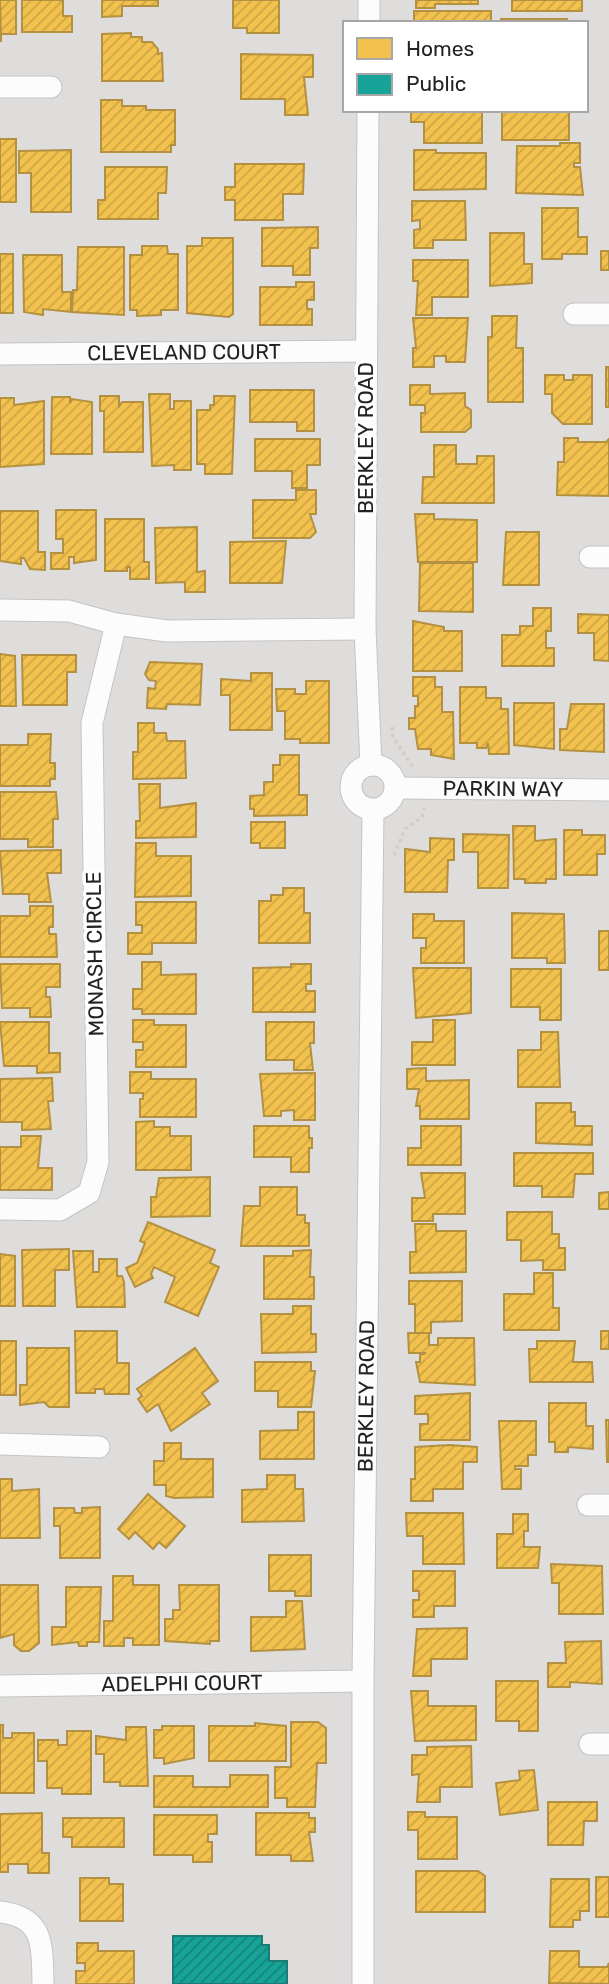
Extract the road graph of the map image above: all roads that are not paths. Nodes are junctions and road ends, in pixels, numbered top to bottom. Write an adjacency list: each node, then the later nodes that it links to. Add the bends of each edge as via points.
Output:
1 (369, 0): 2 (street)
2 (369, 21)
3 (51, 87): 4 (street)
4 (0, 88)
5 (368, 112): 8 (street, BERKLEY ROAD)
6 (574, 314): 7 (street)
7 (609, 314)
8 (366, 351): 9 (street, CLEVELAND COURT); 12 (street, BERKLEY ROAD)
9 (0, 354)
10 (0, 610): 11 (street, via 69,611)
11 (116, 624): 12 (street, via 167,631); 17 (street, MONASH CIRCLE, via 92,723 99,1162 89,1193 60,1210)
12 (365, 629): 13 (street, BERKLEY ROAD)
13 (371, 765): 14 (street, via 388,771); 16 (street, via 356,772 351,788 357,803)
14 (396, 788): 15 (street, PARKIN WAY); 16 (street, via 388,804)
15 (609, 790)
16 (373, 810): 20 (street, BERKLEY ROAD)
17 (0, 1209)
18 (0, 1444): 19 (street)
19 (99, 1447)
20 (363, 1681): 21 (street, ADELPHI COURT); 24 (street, BERKLEY ROAD)
21 (0, 1686)
22 (0, 1912): 23 (street, via 23,1916 33,1924 43,1953)
23 (43, 1984)
24 (363, 1984)

